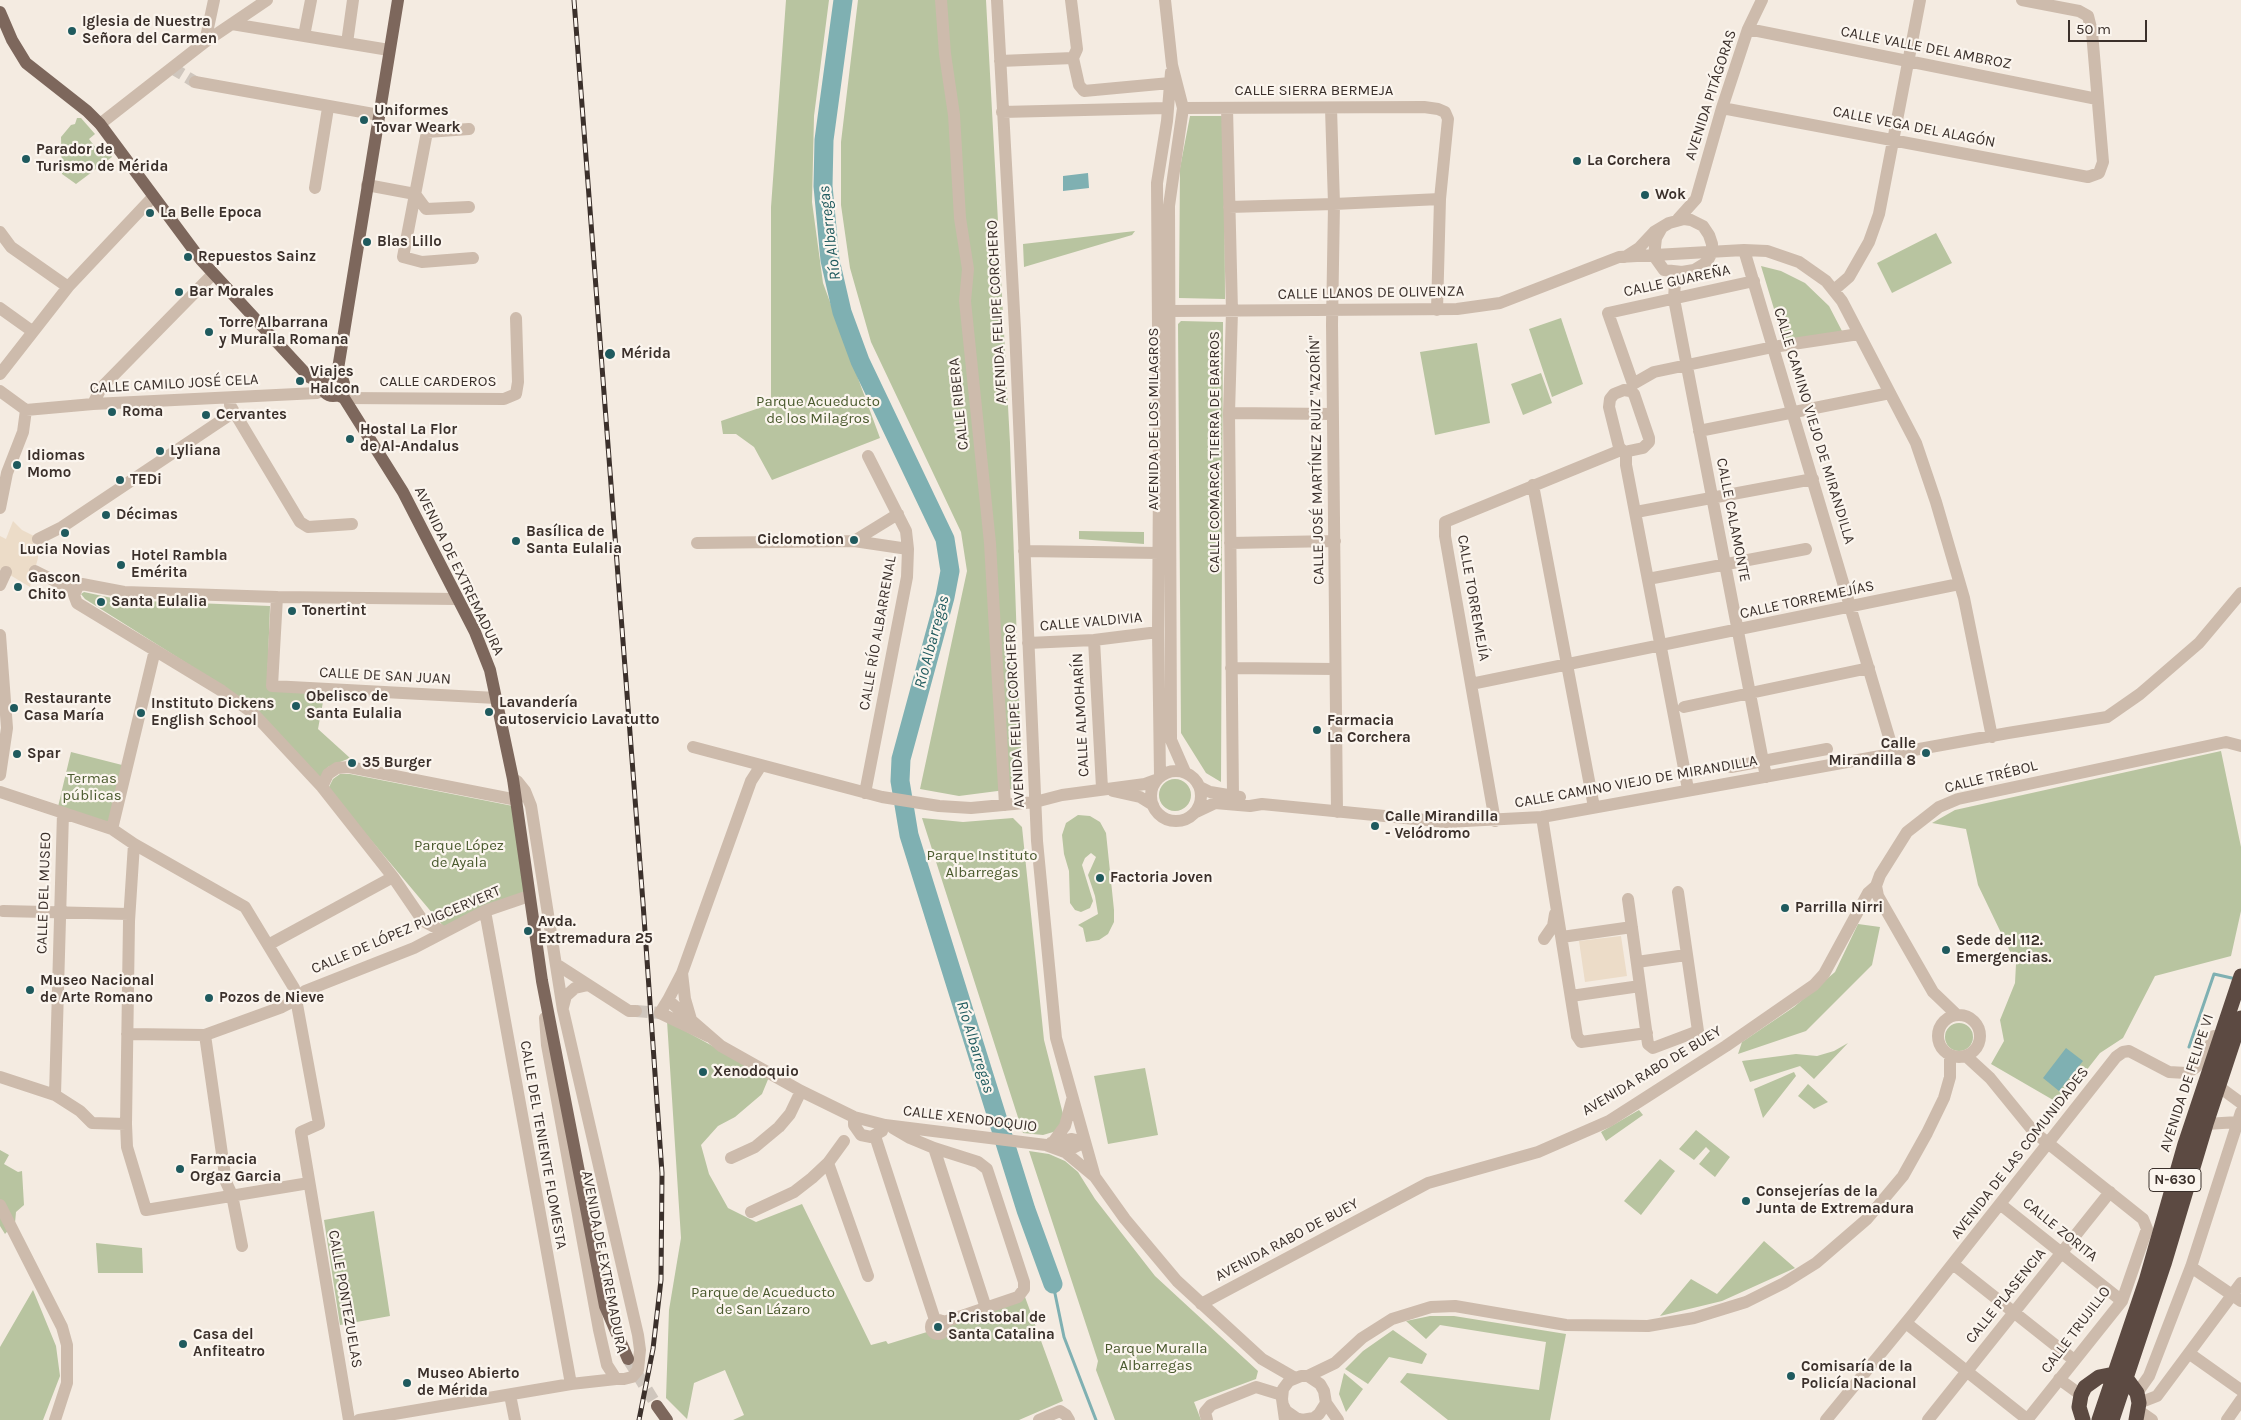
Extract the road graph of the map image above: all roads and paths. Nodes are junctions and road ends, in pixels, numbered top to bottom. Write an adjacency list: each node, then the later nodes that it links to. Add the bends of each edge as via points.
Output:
1 (214, 0): 17 (street)
2 (267, 0): 14 (street)
3 (311, 0): 16 (street)
4 (354, 0): 18 (street)
5 (398, 0): 19 (main road)
6 (941, 0): 154 (street, CALLE RIBERA, via 954,115 960,218 968,269 965,302 990,543)
7 (997, 0): 21 (street, AVENIDA FELIPE CORCHERO)
8 (1071, 0): 20 (street, via 1077,49)
9 (1165, 0): 23 (street, AVENIDA DE LOS MILAGROS)
10 (1920, 0): 22 (street)
11 (2022, 0): 26 (street, via 2079,11 2088,16)
12 (1760, 1): 15 (street, AVENIDA PITÁGORAS)
13 (1, 18): 35 (main road, via 26,64)
14 (232, 24): 16 (street); 17 (street)
15 (1748, 29): 22 (street, CALLE VALLE DEL AMBROZ); 32 (street, AVENIDA PITÁGORAS)
16 (304, 36): 18 (street)
17 (205, 42): 35 (street)
18 (347, 43): 19 (street)
19 (389, 50): 34 (main road)
20 (1073, 58): 21 (street); 25 (street, via 1079,84 1084,91)
21 (1000, 61): 33 (street, AVENIDA FELIPE CORCHERO)
22 (1910, 61): 26 (street, CALLE VALLE DEL AMBROZ); 37 (street)
23 (1172, 65): 25 (street, AVENIDA DE LOS MILAGROS); 29 (street, AVENIDA DE LOS MILAGROS)
24 (195, 82): 27 (street)
25 (1170, 83): 28 (street, AVENIDA DE LOS MILAGROS)
26 (2098, 99): 37 (street, CALLE VEGA DEL ALAGÓN, via 2103,162 2099,173 2088,177)
27 (328, 108): 34 (street); 39 (street)
28 (1166, 108): 33 (street); 104 (street, AVENIDA DE LOS MILAGROS, via 1157,183)
29 (1183, 108): 30 (street, CALLE SIERRA BERMEJA); 65 (street, AVENIDA DE LOS MILAGROS, via 1169,206)
30 (1227, 108): 31 (street, CALLE SIERRA BERMEJA); 46 (street, CALLE COMARCA TIERRA DE BARROS)
31 (1331, 108): 42 (street, CALLE SIERRA BERMEJA, via 1424,107 1445,112 1448,119); 44 (street, CALLE JOSÉ MARTÍNEZ RUIZ "AZORÍN")
32 (1722, 108): 37 (street, CALLE VEGA DEL ALAGÓN); 43 (street, AVENIDA PITÁGORAS)
33 (1002, 112): 103 (street, AVENIDA FELIPE CORCHERO)
34 (378, 115): 38 (main road)
35 (100, 124): 41 (main road)
36 (469, 130): 40 (street, via 427,132)
37 (1893, 139): 60 (street, via 1879,214 1869,242 1849,277)
38 (367, 186): 40 (street); 73 (main road)
39 (315, 188)
40 (415, 194): 45 (street, via 426,209); 55 (street, via 403,257 422,262)
41 (152, 198): 56 (main road); 59 (street)
42 (1440, 199): 44 (street); 63 (street)
43 (1696, 199): 47 (street, AVENIDA PITÁGORAS); 48 (street)
44 (1334, 204): 46 (street); 64 (street, CALLE JOSÉ MARTÍNEZ RUIZ "AZORÍN")
45 (469, 207)
46 (1229, 207): 66 (street, CALLE COMARCA TIERRA DE BARROS)
47 (1678, 219): 48 (street, via 1691,220); 49 (street, AVENIDA PITÁGORAS)
48 (1703, 226): 52 (street, via 1709,234)
49 (1661, 229): 53 (street, via 1656,238); 54 (street, AVENIDA PITÁGORAS)
50 (0, 232): 59 (street, via 11,246)
51 (1744, 250): 52 (street, CALLE LLANOS DE OLIVENZA); 58 (street, CALLE CAMINO VIEJO DE MIRANDILLA); 60 (street, CALLE LLANOS DE OLIVENZA, via 1767,251 1799,262)
52 (1712, 252): 53 (street, CALLE LLANOS DE OLIVENZA); 57 (street, via 1707,262)
53 (1654, 256): 54 (street, CALLE LLANOS DE OLIVENZA); 57 (street, via 1664,270)
54 (1625, 257): 63 (street, CALLE LLANOS DE OLIVENZA, via 1500,303)
55 (473, 258)
56 (213, 274): 74 (main road, via 310,377); 80 (street, via 101,388)
57 (1678, 277): 61 (street, CALLE CALAMONTE)
58 (1754, 281): 61 (street, CALLE GUAREÑA); 70 (street, CALLE CAMINO VIEJO DE MIRANDILLA)
59 (68, 287): 68 (street)
60 (1834, 290): 69 (street, CALLE LLANOS DE OLIVENZA)
61 (1674, 299): 71 (street, CALLE CALAMONTE); 75 (street, CALLE GUAREÑA, via 1608,313)
62 (0, 308): 68 (street)
63 (1437, 310): 64 (street, CALLE LLANOS DE OLIVENZA)
64 (1332, 311): 66 (street, CALLE LLANOS DE OLIVENZA); 85 (street, CALLE JOSÉ MARTÍNEZ RUIZ "AZORÍN")
65 (1170, 312): 66 (street, CALLE LLANOS DE OLIVENZA); 139 (street, AVENIDA DE LOS MILAGROS, via 1172,740)
66 (1232, 312): 83 (street, CALLE COMARCA TIERRA DE BARROS)
67 (516, 318): 78 (street, CALLE CARDEROS, via 516,394 504,399)
68 (32, 331): 72 (street)
69 (1859, 334): 70 (street); 77 (street, CALLE LLANOS DE OLIVENZA)
70 (1773, 346): 71 (street); 84 (street, CALLE CAMINO VIEJO DE MIRANDILLA)
71 (1687, 365): 75 (street, via 1654,372); 86 (street, CALLE CALAMONTE)
72 (0, 374)
73 (337, 375): 74 (main road, via 325,377); 78 (main road, via 344,384)
74 (323, 386): 78 (main road, via 327,394); 79 (street, CALLE CAMILO JOSÉ CELA, via 317,393)
75 (1632, 387): 87 (street, via 1610,399 1609,407); 87 (street, CALLE TORREMEJÍA, via 1649,442 1643,448)
76 (0, 391): 81 (street)
77 (1890, 393): 84 (street); 109 (street, CALLE LLANOS DE OLIVENZA, via 1916,443)
78 (340, 397): 114 (main road, AVENIDA DE EXTREMADURA, via 403,492)
79 (227, 399): 80 (street, CALLE CAMILO JOSÉ CELA); 82 (street)
80 (93, 404): 81 (street, CALLE CAMILO JOSÉ CELA)
81 (26, 410): 92 (street, via 23,432 7,473)
82 (234, 412): 95 (street, via 300,522 308,527); 96 (street, via 62,527)
83 (1230, 413): 85 (street); 99 (street, CALLE COMARCA TIERRA DE BARROS)
84 (1793, 413): 86 (street); 89 (street, CALLE CAMINO VIEJO DE MIRANDILLA)
85 (1333, 414): 98 (street, CALLE JOSÉ MARTÍNEZ RUIZ "AZORÍN")
86 (1700, 431): 91 (street, CALLE CALAMONTE)
87 (1624, 451): 90 (street, CALLE TORREMEJÍA); 93 (street)
88 (868, 456): 94 (street, CALLE RÍO ALBARRENAL)
89 (1813, 479): 91 (street); 115 (street, CALLE CAMINO VIEJO DE MIRANDILLA)
90 (1533, 485): 123 (street); 127 (street, CALLE TORREMEJÍA, via 1446,522 1445,536)
91 (1712, 498): 93 (street); 105 (street, CALLE CALAMONTE)
92 (0, 508)
93 (1636, 512): 108 (street)
94 (898, 514): 97 (street); 101 (street, CALLE RÍO ALBARRENAL, via 906,531)
95 (352, 524)
96 (38, 539)
97 (854, 540): 100 (street); 101 (street)
98 (1335, 541): 99 (street); 126 (street, CALLE JOSÉ MARTÍNEZ RUIZ "AZORÍN")
99 (1230, 542): 124 (street, CALLE COMARCA TIERRA DE BARROS)
100 (696, 543)
101 (908, 549): 149 (street, CALLE RÍO ALBARRENAL, via 907,577)
102 (1806, 549): 105 (street)
103 (1024, 551): 104 (street); 120 (street, AVENIDA FELIPE CORCHERO)
104 (1159, 553): 117 (street, AVENIDA DE LOS MILAGROS)
105 (1725, 564): 108 (street); 116 (street, CALLE CALAMONTE)
106 (35, 571): 111 (street)
107 (6, 572): 110 (street)
108 (1648, 579): 121 (street)
109 (1960, 584): 115 (street, CALLE TORREMEJÍAS); 131 (street, CALLE LLANOS DE OLIVENZA)
110 (0, 585)
111 (75, 591): 113 (street, via 82,584 124,592); 122 (street, via 77,603)
112 (2241, 593): 131 (street, CALLE CAMINO VIEJO DE MIRANDILLA, via 2199,644 2107,718)
113 (277, 597): 114 (street); 129 (street, CALLE DE SAN JUAN, via 272,686)
114 (456, 599): 129 (main road, AVENIDA DE EXTREMADURA, via 475,632 490,670)
115 (1851, 607): 116 (street, CALLE TORREMEJÍAS); 125 (street, CALLE CAMINO VIEJO DE MIRANDILLA)
116 (1738, 630): 121 (street, CALLE TORREMEJÍAS); 128 (street, CALLE CALAMONTE)
117 (1158, 632): 119 (street, CALLE VALDIVIA); 142 (street, AVENIDA DE LOS MILAGROS)
118 (0, 635): 140 (street, via 7,728)
119 (1094, 640): 120 (street, CALLE VALDIVIA); 146 (street, CALLE ALMOHARÍN)
120 (1028, 644): 152 (street, AVENIDA FELIPE CORCHERO)
121 (1661, 646): 123 (street, CALLE TORREMEJÍA); 147 (street)
122 (154, 650): 145 (street, via 254,714); 162 (street)
123 (1567, 665): 127 (street, CALLE TORREMEJÍA); 156 (street)
124 (1232, 668): 126 (street); 150 (street, CALLE COMARCA TIERRA DE BARROS)
125 (1869, 668): 128 (street); 135 (street, CALLE CAMINO VIEJO DE MIRANDILLA)
126 (1335, 669): 158 (street, CALLE JOSÉ MARTÍNEZ RUIZ "AZORÍN")
127 (1471, 684): 161 (street, CALLE TORREMEJÍA)
128 (1750, 694): 130 (street); 136 (street, CALLE CALAMONTE)
129 (496, 698): 143 (main road, AVENIDA DE EXTREMADURA)
130 (1684, 707)
131 (1992, 737): 135 (street, CALLE CAMINO VIEJO DE MIRANDILLA)
132 (2241, 746): 165 (street, CALLE TRÉBOL, via 2226,742 1958,800 1939,807 1907,832 1890,856)
133 (692, 747): 137 (street)
134 (1827, 748): 136 (street)
135 (1894, 754): 141 (street, CALLE CAMINO VIEJO DE MIRANDILLA)
136 (1762, 760): 138 (street); 141 (street, CALLE CALAMONTE)
137 (760, 767): 149 (street); 185 (street, via 751,781)
138 (1731, 767)
139 (1185, 772): 142 (street, via 1168,772); 144 (street, via 1193,776)
140 (0, 775)
141 (1766, 777): 147 (street, CALLE CAMINO VIEJO DE MIRANDILLA)
142 (1158, 778): 146 (street, via 1145,784); 155 (street, via 1152,788)
143 (513, 779): 151 (main road, AVENIDA DE EXTREMADURA); 183 (street, AVENIDA DE EXTREMADURA, via 525,792 531,806)
144 (1200, 786): 150 (street, CALLE CAMINO VIEJO DE MIRANDILLA, via 1210,792); 157 (street, via 1200,804)
145 (322, 787): 151 (street, via 328,774 337,768 349,767); 164 (street)
146 (1102, 788): 152 (street); 155 (street, via 1140,797)
147 (1688, 789): 156 (street, CALLE CAMINO VIEJO DE MIRANDILLA)
148 (0, 792): 159 (street)
149 (866, 793): 154 (street, via 939,806)
150 (1233, 796): 153 (street, CALLE CAMINO VIEJO DE MIRANDILLA)
151 (517, 800): 167 (main road, AVENIDA DE EXTREMADURA)
152 (1035, 802): 154 (street); 212 (street, AVENIDA FELIPE CORCHERO, via 1056,1038)
153 (1262, 804): 157 (street, CALLE CAMINO VIEJO DE MIRANDILLA, via 1215,803); 158 (street, CALLE CAMINO VIEJO DE MIRANDILLA)
154 (1006, 805)
155 (1153, 805): 157 (street, via 1157,813 1173,821 1181,821)
156 (1594, 806): 160 (street, CALLE CAMINO VIEJO DE MIRANDILLA)
157 (1196, 812)
158 (1337, 812): 161 (street, CALLE CAMINO VIEJO DE MIRANDILLA, via 1446,822)
159 (63, 813): 162 (street); 172 (street, CALLE DEL MUSEO)
160 (1542, 817): 161 (street, CALLE CAMINO VIEJO DE MIRANDILLA); 169 (street)
161 (1495, 821)
162 (112, 829): 163 (street)
163 (134, 844): 173 (street); 179 (street, via 245,907)
164 (393, 877): 174 (street); 179 (street)
165 (1876, 886): 190 (street, via 1878,896); 245 (street, AVENIDA RABO DE BUEY, via 1868,893 1824,974 1814,985 1609,1121 1538,1152 1428,1183)
166 (1678, 892): 181 (street)
167 (529, 896): 171 (street, CALLE DE LÓPEZ PUIGCERVERT); 186 (main road, AVENIDA DE EXTREMADURA)
168 (1628, 899): 175 (street)
169 (1556, 906): 177 (street); 178 (street, via 1553,926)
170 (3, 911): 172 (street)
171 (485, 911): 176 (street, CALLE DE LÓPEZ PUIGCERVERT); 262 (street, CALLE DEL TENIENTE FLOMESTA)
172 (59, 913): 173 (street); 211 (street, CALLE DEL MUSEO)
173 (129, 914): 201 (street)
174 (423, 921): 176 (street); 180 (street)
175 (1632, 927): 177 (street); 182 (street)
176 (444, 932): 180 (street, CALLE DE LÓPEZ PUIGCERVERT)
177 (1562, 937): 191 (street)
178 (1544, 939)
179 (268, 945): 192 (street)
180 (419, 945): 192 (street, CALLE DE LÓPEZ PUIGCERVERT, via 305,991)
181 (1686, 954): 182 (street); 200 (street, via 1698,1031 1653,1048 1648,1044)
182 (1637, 962): 189 (street)
183 (556, 964): 188 (street); 194 (street, AVENIDA DE EXTREMADURA)
184 (2241, 971): 225 (street, AVENIDA DE LAS COMUNIDADES, via 2205,1058 2195,1068 2186,1073 2169,1072 2129,1051 2123,1052)
185 (682, 973): 193 (street); 198 (street, via 684,999)
186 (542, 980): 214 (main road, AVENIDA DE EXTREMADURA); 254 (street, AVENIDA DE EXTREMADURA, via 547,1045)
187 (2239, 981): 257 (highway, AVENIDA DE FELIPE VI / N-630, via 2185,1144)
188 (588, 985): 194 (street, via 575,988 566,996); 195 (street, via 629,1011)
189 (1640, 986): 191 (street); 200 (street)
190 (1933, 992): 196 (street); 199 (street)
191 (1572, 996): 200 (street, via 1577,1036 1581,1042)
192 (298, 999): 202 (street, CALLE DE LÓPEZ PUIGCERVERT); 231 (street, CALLE PONTEZUELAS, via 318,1124 301,1132)
193 (668, 1000): 198 (street, CALLE XENODOQUIO); 203 (street, via 660,1012)
194 (563, 1010): 208 (street, AVENIDA DE EXTREMADURA)
195 (636, 1012)
196 (1957, 1015): 199 (street); 204 (street, via 1977,1024 1980,1036)
197 (2241, 1018): 209 (highway, AVENIDA DE FELIPE VI / N-630)
198 (692, 1023): 203 (street, CALLE XENODOQUIO)
199 (1942, 1024): 205 (street, via 1939,1043)
200 (1647, 1033)
201 (127, 1034): 202 (street); 217 (street)
202 (205, 1035): 233 (street, via 226,1182)
203 (708, 1036): 210 (street, CALLE XENODOQUIO, via 720,1046)
204 (1977, 1048): 205 (street); 207 (street)
205 (1960, 1056): 207 (street); 253 (street, via 1944,1098 1903,1176 1868,1219 1816,1263 1746,1302 1694,1318 1648,1326 1566,1325 1455,1306 1431,1307 1392,1319 1362,1338)
206 (0, 1077): 211 (street)
207 (1990, 1078): 225 (street, via 2026,1123)
208 (579, 1082): 214 (street); 259 (street, AVENIDA DE EXTREMADURA, via 640,1350 638,1370 632,1377)
209 (2218, 1086): 213 (street); 218 (highway, AVENIDA DE FELIPE VI / N-630)
210 (802, 1091): 215 (street, CALLE XENODOQUIO); 228 (street, via 779,1127 755,1147)
211 (55, 1095): 217 (street, via 92,1123)
212 (1073, 1098): 223 (street, AVENIDA FELIPE CORCHERO); 224 (street, via 1065,1126)
213 (2241, 1103)
214 (567, 1108): 250 (main road, AVENIDA DE EXTREMADURA, via 605,1306)
215 (854, 1117): 219 (street, CALLE XENODOQUIO); 220 (street); 222 (street)
216 (2239, 1117): 218 (street); 240 (street)
217 (126, 1124): 233 (street, via 128,1147 146,1210)
218 (2206, 1124): 257 (highway, AVENIDA DE FELIPE VI / N-630, via 2164,1264)
219 (887, 1125): 221 (street, CALLE XENODOQUIO); 224 (street, CALLE XENODOQUIO); 226 (street, CALLE XENODOQUIO)
220 (858, 1132): 221 (street, via 866,1137); 222 (street)
221 (876, 1136): 246 (street, via 940,1321)
222 (844, 1141): 229 (street)
223 (1084, 1142): 224 (street, via 1072,1139); 227 (street); 230 (street, AVENIDA FELIPE CORCHERO)
224 (1050, 1143): 227 (street)
225 (2047, 1143): 232 (street); 234 (street, AVENIDA DE LAS COMUNIDADES)
226 (934, 1148): 246 (street); 246 (street, CALLE XENODOQUIO, via 978,1162 987,1169 1024,1282 1024,1289 1018,1297)
227 (1065, 1152): 230 (street)
228 (731, 1158)
229 (828, 1163): 236 (street, via 794,1192); 241 (street)
230 (1095, 1177): 245 (street, AVENIDA FELIPE CORCHERO, via 1160,1262)
231 (309, 1183): 233 (street); 274 (street, CALLE PONTEZUELAS)
232 (2110, 1192): 238 (street, CALLE PLASENCIA); 244 (street, CALLE TRUJILLO, via 2143,1218 2147,1229)
233 (232, 1195): 237 (street)
234 (2000, 1204): 238 (street, CALLE ZORITA); 239 (street, AVENIDA DE LAS COMUNIDADES)
235 (0, 1205): 273 (street, via 62,1327 67,1345 67,1383)
236 (751, 1212)
237 (242, 1246)
238 (2062, 1253): 244 (street, CALLE ZORITA); 247 (street, CALLE PLASENCIA)
239 (1953, 1264): 247 (street); 248 (street, AVENIDA DE LAS COMUNIDADES)
240 (2191, 1267): 243 (street); 270 (street)
241 (868, 1276)
242 (2241, 1283): 243 (street)
243 (2237, 1298): 249 (street)
244 (2122, 1301): 252 (street, CALLE TRUJILLO)
245 (1201, 1304): 251 (street, AVENIDA FELIPE CORCHERO)
246 (986, 1308)
247 (2014, 1312): 252 (street); 255 (street, CALLE PLASENCIA)
248 (1906, 1323): 255 (street); 282 (street, AVENIDA DE LAS COMUNIDADES)
249 (2190, 1354): 263 (street); 270 (street, via 2157,1396)
250 (628, 1359)
251 (1262, 1359): 258 (street, AVENIDA FELIPE CORCHERO); 266 (street, AVENIDA FELIPE CORCHERO)
252 (2074, 1360): 260 (street, CALLE TRUJILLO)
253 (1335, 1363): 256 (street); 267 (street, via 1328,1376)
254 (607, 1365): 259 (street, AVENIDA DE EXTREMADURA); 261 (street)
255 (1967, 1372): 283 (street, CALLE PLASENCIA); 284 (street)
256 (1308, 1376): 258 (street); 267 (street, via 1315,1379)
257 (2120, 1376): 265 (highway, via 2099,1377 2085,1387); 270 (highway); 286 (highway, N-630); 287 (highway, N-630)
258 (1294, 1378): 266 (street)
259 (616, 1379): 261 (street)
260 (2059, 1380): 265 (street); 284 (street, CALLE TRUJILLO)
261 (594, 1381): 262 (street)
262 (572, 1384): 264 (street)
263 (2241, 1390)
264 (510, 1395): 275 (street); 276 (street)
265 (2081, 1395): 285 (highway)
266 (1283, 1397): 272 (street, via 1290,1415); 279 (street, via 1256,1387 1211,1405 1205,1412); 280 (street)
267 (1325, 1397): 272 (street, via 1319,1414); 281 (street)
268 (2241, 1400): 289 (street)
269 (657, 1406): 277 (main road)
270 (2138, 1407): 288 (street)
271 (1064, 1415): 278 (street)
272 (1309, 1419)
273 (55, 1420)
274 (349, 1420)
275 (359, 1420)
276 (515, 1420)
277 (667, 1420)
278 (1038, 1420)
279 (1207, 1420)
280 (1285, 1420)
281 (1338, 1420)
282 (1826, 1420)
283 (1928, 1420)
284 (2027, 1420)
285 (2082, 1420)
286 (2099, 1420)
287 (2112, 1420)
288 (2152, 1420)
289 (2227, 1420)

